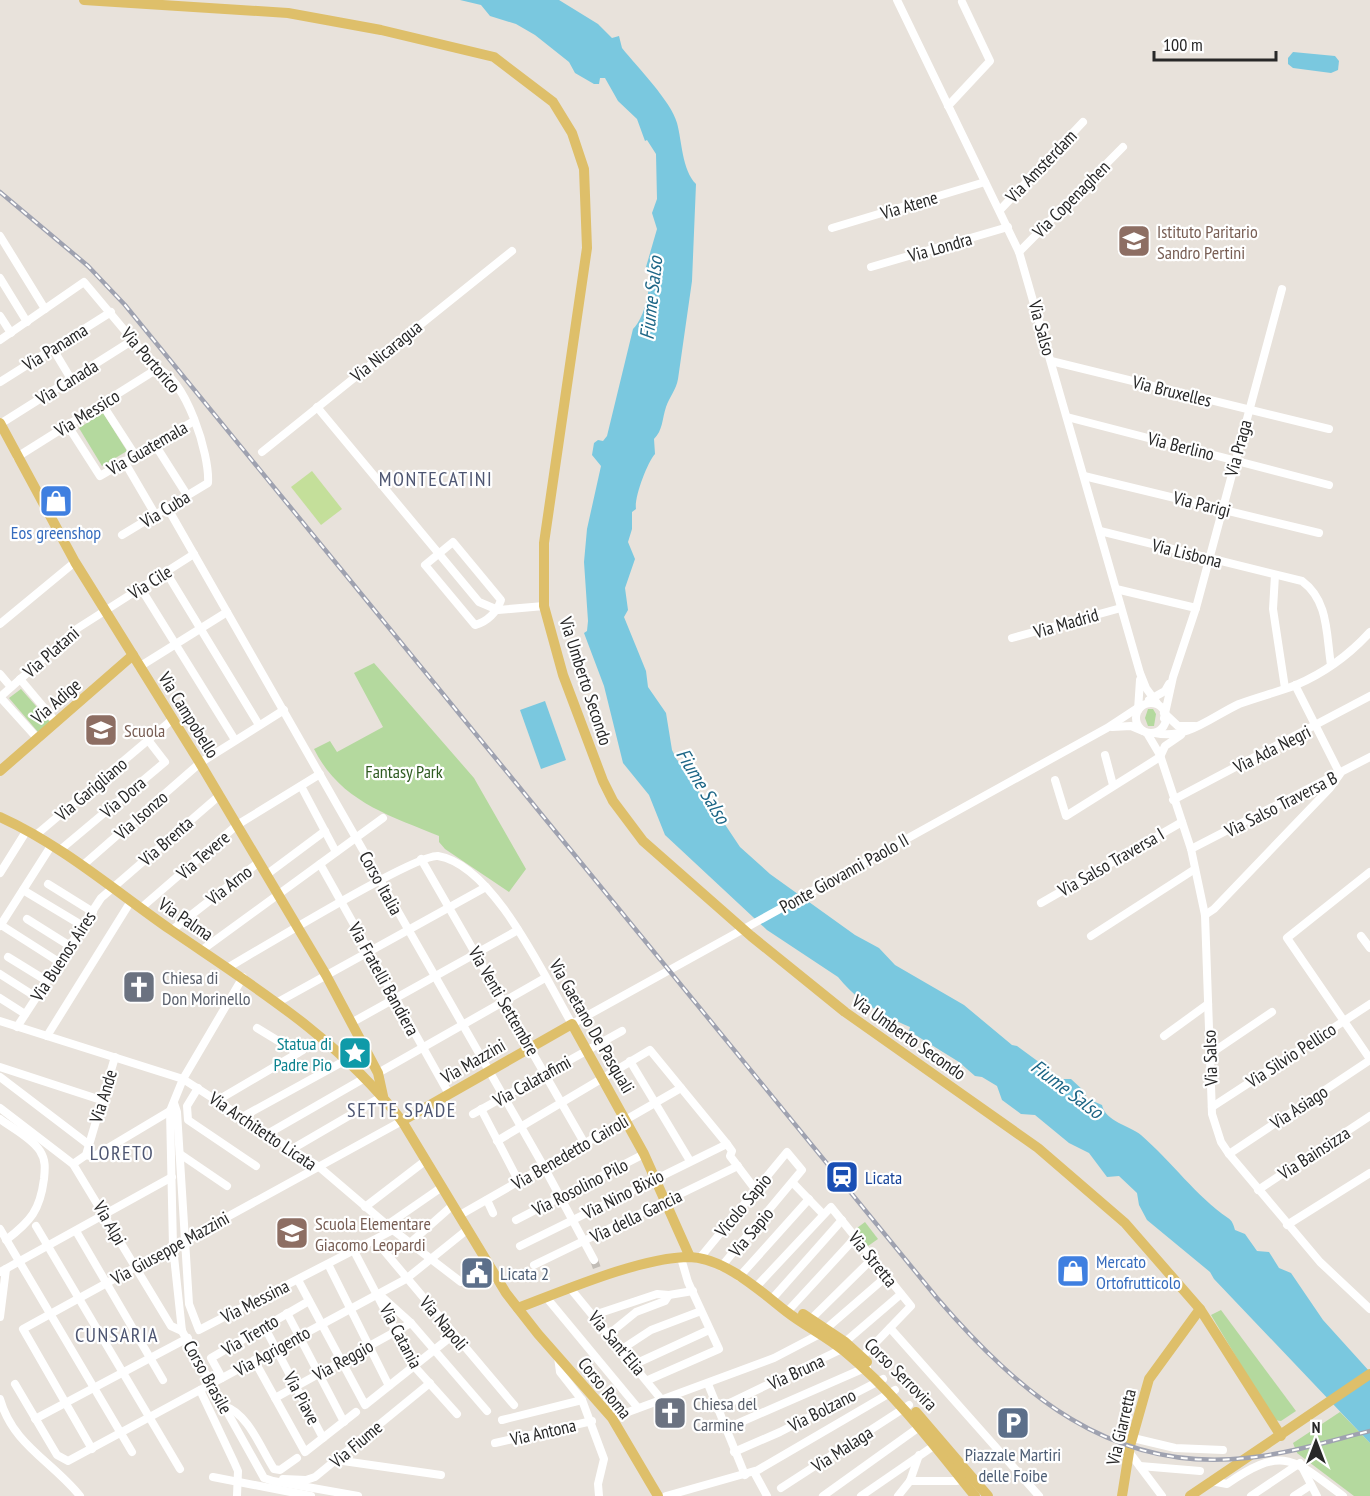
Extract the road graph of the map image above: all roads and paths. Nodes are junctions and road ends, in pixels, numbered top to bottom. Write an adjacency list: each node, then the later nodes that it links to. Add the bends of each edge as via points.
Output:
1 (84, 0): 61 (main road, Via Umberto Secondo, via 288,13 381,30 494,57 553,102 572,133 585,170 587,248 544,543)
2 (897, 0): 4 (street, Via Salso)
3 (962, 2): 4 (street, via 990,61)
4 (948, 106): 7 (street, Via Salso)
5 (1083, 122): 8 (street, Via Amsterdam)
6 (1124, 147): 13 (street, Via Copenaghen)
7 (985, 182): 8 (street, Via Salso); 10 (street, Via Atene)
8 (1000, 210): 9 (street, Via Salso)
9 (1008, 227): 13 (street, Via Salso); 14 (street, Via Londra)
10 (832, 228)
11 (0, 236): 17 (street)
12 (512, 251): 30 (street, Via Nicaragua)
13 (1019, 252): 25 (street, Via Salso)
14 (871, 267)
15 (0, 278): 20 (street)
16 (1282, 289): 31 (street, Via Praga)
17 (45, 309): 18 (street, Via Portorico, via 84,282); 20 (street)
18 (111, 312): 23 (street, Via Portorico); 24 (street, Via Panama)
19 (0, 316): 21 (street)
20 (27, 322): 21 (street)
21 (10, 333): 22 (street)
22 (0, 340)
23 (134, 340): 26 (street, Via Portorico); 27 (street, Via Canada)
24 (53, 349): 27 (street); 28 (street, Via Panama)
25 (1051, 361): 31 (street, Via Bruxelles); 32 (street, Via Salso)
26 (157, 369): 29 (street, Via Messico); 33 (street, Via Portorico, via 166,372)
27 (70, 379): 34 (street, Via Canada)
28 (0, 382)
29 (102, 404): 35 (street, Via Messico); 39 (street)
30 (317, 407): 38 (street, Via Nicaragua); 53 (street)
31 (1248, 410): 36 (street, Via Bruxelles); 41 (street, Via Praga)
32 (1067, 417): 41 (street, Via Berlino); 43 (street, Via Salso)
33 (194, 421): 37 (street, Via Guatemala); 44 (street, Via Portorico, via 208,472)
34 (0, 424): 40 (main road, Via Campobello)
35 (68, 426): 40 (street, Via Messico); 42 (street, Via Guatemala, via 100,476)
36 (1329, 429)
37 (154, 443): 39 (street, Via Guatemala); 46 (street)
38 (262, 452)
39 (135, 454): 42 (street, Via Guatemala)
40 (17, 457): 56 (main road, Via Campobello)
41 (1235, 459): 45 (street, Via Berlino); 48 (street, Via Praga)
42 (124, 461): 49 (street)
43 (1084, 476): 48 (street, Via Parigi); 50 (street, Via Salso)
44 (207, 483): 46 (street, Via Cuba)
45 (1329, 485)
46 (186, 495): 47 (street, Via Cuba)
47 (167, 507): 49 (street, Via Cuba); 54 (street, Corso Italia)
48 (1222, 509): 51 (street, Via Parigi); 55 (street, Via Praga)
49 (155, 514): 52 (street, Via Cuba)
50 (1100, 531): 55 (street, Via Lisbona); 60 (street, Via Salso)
51 (1319, 533)
52 (122, 535)
53 (439, 553): 64 (street, via 478,602); 64 (street, via 453,542 501,600); 64 (street, via 425,565 475,625)
54 (194, 554): 57 (street, Via Cile); 66 (street, Corso Italia)
55 (1209, 558): 58 (street, Via Lisbona); 63 (street, Via Praga)
56 (75, 562): 65 (main road, Via Campobello); 67 (street)
57 (166, 572): 59 (street, Via Cile); 68 (street)
58 (1275, 575): 73 (street, Via Lisbona, via 1302,581 1321,602); 81 (street, via 1273,609)
59 (140, 587): 65 (street, Via Cile); 71 (street)
60 (1116, 588): 62 (street, Via Salso); 63 (street)
61 (544, 606): 64 (street); 302 (main road, Via Umberto Secondo, via 563,675 603,781 618,809 643,841 845,1012 1038,1148 1125,1223)
62 (1121, 608): 70 (street, Via Madrid); 75 (street, Via Salso)
63 (1196, 608): 77 (street, Via Praga)
64 (498, 610)
65 (105, 611): 72 (main road, Via Campobello); 78 (street, Via Platani, via 78,628)
66 (227, 612): 68 (street); 85 (street, Corso Italia)
67 (0, 624)
68 (201, 628): 71 (street); 88 (street)
69 (1370, 632): 73 (street)
70 (1012, 638)
71 (175, 644): 74 (street); 96 (street)
72 (133, 656): 74 (main road, Via Campobello); 87 (main road, Via Adige)
73 (1331, 665): 79 (street)
74 (139, 667): 86 (main road, Via Campobello)
75 (1140, 673): 84 (street); 84 (street)
76 (0, 674): 80 (street)
77 (1173, 677): 84 (street, Via Praga); 84 (street, Ponte Giovanni Paolo II)
78 (20, 679): 80 (street, Via Platani); 87 (street)
79 (1295, 685): 81 (street); 90 (street)
80 (11, 687): 83 (street, Via Platani)
81 (1285, 688): 89 (street)
82 (1370, 696): 90 (street, Via Ada Negri)
83 (0, 697): 94 (street)
84 (1151, 708): 89 (street, via 1178,726); 91 (street, Ponte Giovanni Paolo II); 92 (street); 92 (street)
85 (284, 710): 88 (street, Via Isonzo); 102 (street, Corso Italia)
86 (173, 719): 95 (street, Via Garigliano); 100 (main road, Via Campobello)
87 (56, 722): 94 (main road, Via Adige)
88 (259, 725): 96 (street, Via Isonzo)
89 (1199, 725): 93 (street)
90 (1316, 725): 103 (street); 108 (street, Via Ada Negri)
91 (1107, 728): 92 (street, via 1122,725); 173 (street, Ponte Giovanni Paolo II)
92 (1153, 732): 93 (street); 98 (street); 98 (street)
93 (1184, 733): 98 (street, via 1165,746)
94 (38, 739): 101 (main road, Via Adige)
95 (148, 740): 114 (street, Via Garigliano); 116 (street, Via Dora, via 165,762)
96 (235, 740): 100 (street, Via Isonzo)
97 (1105, 754): 105 (street)
98 (1160, 756): 105 (street); 108 (street, Via Salso)
99 (1370, 757): 103 (street, Via Salso Traversa B)
100 (201, 763): 107 (main road, Via Campobello); 122 (street, Via Isonzo)
101 (0, 771)
102 (320, 774): 106 (street, Via Tevere); 115 (street, Corso Italia)
103 (1340, 774): 117 (street, Via Salso Traversa B); 139 (street, via 1214,909)
104 (1055, 780): 105 (street, via 1065,816)
105 (1113, 785)
106 (301, 786): 112 (street, Via Tevere); 113 (street)
107 (220, 795): 112 (main road, Via Campobello); 129 (street, Via Brenta)
108 (1173, 800): 111 (street, Via Salso)
109 (0, 817): 114 (main road, Via Palma)
110 (383, 818): 115 (street)
111 (1182, 822): 117 (street, Via Salso); 135 (street, Via Salso Traversa I)
112 (237, 825): 120 (main road, Via Campobello); 136 (street, Via Tevere)
113 (325, 831): 118 (street); 126 (street)
114 (31, 833): 116 (main road, Via Palma); 124 (street, Via Garigliano)
115 (356, 838): 118 (street); 127 (street, Corso Italia)
116 (56, 848): 122 (main road, Via Palma); 131 (street)
117 (1191, 849): 123 (street, Via Salso)
118 (336, 852): 121 (street)
119 (421, 859): 127 (street); 130 (street, Via Gaetano De Pasquali, via 449,859); 137 (street, Via Venti Settembre)
120 (259, 862): 126 (main road, Via Campobello); 144 (street, Via Arno)
121 (320, 864): 132 (street); 134 (street, Via Fratelli Bandiera)
122 (82, 866): 129 (main road, Via Palma)
123 (1195, 869): 139 (street, Via Salso); 147 (street)
124 (1, 870)
125 (1370, 872): 174 (street, via 1287,938)
126 (266, 875): 132 (main road, Via Campobello)
127 (380, 881): 134 (street); 146 (street, Corso Italia)
128 (48, 884): 138 (street)
129 (112, 887): 133 (main road, Via Palma); 138 (street, Via Buenos Aires)
130 (486, 887): 137 (street); 145 (street, Via Gaetano De Pasquali)
131 (23, 890): 141 (street); 142 (street)
132 (278, 895): 143 (main road, Via Campobello); 151 (street)
133 (131, 901): 136 (main road, Via Palma); 180 (street)
134 (341, 903): 143 (street); 152 (street, Via Fratelli Bandiera)
135 (1041, 903)
136 (141, 908): 144 (main road, Via Palma)
137 (450, 908): 146 (street); 153 (street, Via Venti Settembre)
138 (93, 912): 142 (street, Via Buenos Aires)
139 (1204, 915): 168 (street, Via Salso)
140 (27, 919): 149 (street)
141 (0, 925): 155 (street)
142 (83, 926): 149 (street, Via Buenos Aires)
143 (298, 927): 156 (street); 158 (main road, Via Campobello)
144 (172, 930): 151 (main road, Via Palma)
145 (518, 930): 153 (street); 161 (street, Via Gaetano De Pasquali)
146 (408, 931): 152 (street); 159 (street, Corso Italia)
147 (1091, 936)
148 (1361, 936): 150 (street)
149 (70, 946): 155 (street, Via Buenos Aires)
150 (1370, 948)
151 (202, 950): 156 (main road, Via Palma)
152 (369, 952): 158 (street); 165 (street, Via Fratelli Bandiera)
153 (476, 953): 159 (street); 166 (street, Via Venti Settembre)
154 (9, 957): 162 (street)
155 (59, 962): 162 (street, Via Buenos Aires)
156 (229, 967): 160 (main road, Via Palma)
157 (0, 974): 163 (street)
158 (326, 975): 167 (street); 175 (main road, Via Campobello)
159 (434, 976): 165 (street); 176 (street, Corso Italia)
160 (243, 977): 167 (main road, Via Palma); 196 (street, Corso Brasile)
161 (544, 978): 166 (street); 173 (street, Via Gaetano De Pasquali)
162 (47, 981): 163 (street, Via Buenos Aires)
163 (36, 997): 171 (street, Via Buenos Aires)
164 (0, 998): 171 (street)
165 (395, 998): 175 (street); 182 (street, Via Fratelli Bandiera)
166 (503, 1001): 176 (street); 183 (street, Via Venti Settembre)
167 (278, 1002): 187 (main road, Via Palma, via 325,1038)
168 (1208, 1004): 181 (street); 185 (street, Via Salso)
169 (1370, 1004): 174 (street, Via Silvio Pellico)
170 (1272, 1012): 185 (street)
171 (25, 1014): 177 (street, Via Buenos Aires)
172 (0, 1021): 177 (street, Via Architetto Licata)
173 (577, 1021): 183 (main road, Via Mazzini); 184 (main road, Via Gaetano De Pasquali)
174 (1343, 1022): 188 (street); 208 (street, Via Silvio Pellico)
175 (351, 1023): 192 (main road, Via Campobello)
176 (462, 1025): 182 (street); 191 (street, Corso Italia)
177 (17, 1027): 180 (street, Via Architetto Licata)
178 (257, 1028): 204 (street, via 301,1052)
179 (622, 1031): 184 (street, Via Calatafimi)
180 (47, 1036): 186 (street, Via Architetto Licata)
181 (1164, 1036)
182 (422, 1048): 192 (street); 200 (street, Via Fratelli Bandiera)
183 (530, 1048): 191 (main road, Via Mazzini); 193 (street, Via Venti Settembre)
184 (587, 1050): 193 (street, Via Calatafimi); 195 (main road, Via Gaetano De Pasquali)
185 (1210, 1054): 208 (street, Via Salso)
186 (115, 1057): 196 (street, Via Architetto Licata); 203 (street, Via Ande)
187 (346, 1060): 197 (main road, Via Palma); 212 (street)
188 (1370, 1060): 226 (street, Via Asiago)
189 (630, 1061): 195 (street); 199 (street, via 650,1050); 206 (street)
190 (0, 1067): 203 (street)
191 (489, 1071): 200 (main road, Via Mazzini); 202 (street, Corso Italia)
192 (378, 1073): 201 (main road, Via Campobello)
193 (545, 1074): 202 (street, Via Calatafimi); 205 (street, Via Venti Settembre)
194 (0, 1077): 220 (street)
195 (603, 1078): 205 (street); 216 (main road, Via Gaetano De Pasquali)
196 (183, 1079): 198 (street, Via Architetto Licata); 207 (street, Corso Brasile)
197 (363, 1079): 201 (main road, Via Palma); 218 (street)
198 (198, 1088): 204 (street, Via Architetto Licata); 231 (street, via 187,1106 186,1116)
199 (681, 1088): 206 (street, Via Benedetto Cairoli); 222 (street)
200 (449, 1094): 215 (main road, Via Mazzini)
201 (383, 1096): 215 (main road, Corso Roma); 223 (street)
202 (503, 1097): 210 (street, Via Calatafimi); 217 (street, Corso Italia)
203 (101, 1100): 220 (street, Via Ande)
204 (218, 1100): 212 (street, Via Architetto Licata)
205 (561, 1103): 217 (street); 221 (street, Via Venti Settembre)
206 (656, 1103): 216 (street, Via Benedetto Cairoli); 229 (street)
207 (172, 1107): 224 (street, Corso Brasile, via 177,1112); 227 (street, via 93,1157); 236 (street, Corso Brasile)
208 (1212, 1107): 226 (street, Via Salso, via 1221,1142)
209 (0, 1108): 230 (street, Via Alpi)
210 (481, 1109): 211 (street, Via Calatafimi); 219 (street)
211 (473, 1114)
212 (244, 1116): 218 (street, Via Architetto Licata)
213 (1370, 1116): 243 (street, Via Bainsizza)
214 (0, 1119): 264 (street, via 42,1154 45,1170 39,1205 23,1227)
215 (402, 1120): 228 (main road, Corso Roma); 232 (street, Via Mazzini)
216 (627, 1120): 221 (street, Via Benedetto Cairoli); 225 (main road, Via Gaetano De Pasquali)
217 (520, 1127): 219 (street); 234 (street, Corso Italia)
218 (269, 1133): 223 (street, Via Architetto Licata)
219 (496, 1141): 238 (street)
220 (88, 1144): 227 (street, Via Ande)
221 (585, 1144): 234 (street, Via Benedetto Cairoli)
222 (727, 1144): 229 (street, Via Nino Bixio); 233 (street)
223 (292, 1149): 232 (street, Via Architetto Licata)
224 (180, 1154): 240 (street); 265 (street, Corso Brasile)
225 (644, 1154): 237 (main road, Via Gaetano De Pasquali); 244 (street, Via Rosolino Pilo)
226 (1229, 1154): 243 (street, Via Salso)
227 (86, 1155): 230 (street)
228 (425, 1161): 241 (main road, Corso Roma); 249 (street)
229 (690, 1161): 237 (street, Via Nino Bixio)
230 (74, 1164): 252 (street, Via Alpi)
231 (256, 1166)
232 (318, 1166): 249 (street, Via Architetto Licata); 265 (street, Via Giuseppe Mazzini)
233 (738, 1166): 242 (street); 247 (street, Via della Gancia)
234 (544, 1167): 238 (street, Via Benedetto Cairoli); 244 (street, Corso Italia)
235 (1370, 1173): 257 (street)
236 (172, 1177): 252 (street); 271 (street, Corso Brasile)
237 (655, 1177): 247 (main road, Via Gaetano De Pasquali); 254 (street, Via Nino Bixio)
238 (519, 1182): 246 (street, Via Benedetto Cairoli)
239 (793, 1183): 242 (street, Vicolo Sapio, via 802,1170 787,1152); 245 (street); 281 (street, Via Sapio)
240 (227, 1186)
241 (442, 1187): 248 (main road, Corso Roma); 259 (street, Via Messina)
242 (755, 1189): 273 (street, Vicolo Sapio)
243 (1258, 1190): 257 (street, Via Salso)
244 (560, 1196): 254 (street, Corso Italia); 255 (street, Via Rosolino Pilo)
245 (808, 1199): 251 (street); 284 (street)
246 (487, 1200): 250 (street); 253 (street, Via Benedetto Cairoli)
247 (667, 1201): 267 (street, Via della Gancia); 273 (main road, Via Gaetano De Pasquali)
248 (453, 1205): 253 (main road, Corso Roma); 268 (street)
249 (365, 1207): 259 (street, Via Architetto Licata)
250 (493, 1213)
251 (823, 1214): 256 (street, Via Stretta, via 831,1207); 289 (street)
252 (105, 1215): 262 (street); 280 (street, Via Alpi)
253 (460, 1215): 261 (main road, Corso Roma)
254 (573, 1219): 267 (street, Corso Italia); 270 (street, Via Nino Bixio)
255 (516, 1220)
256 (842, 1220): 263 (street, Via Stretta); 297 (street)
257 (1287, 1225): 303 (street, Via Salso)
258 (36, 1226): 269 (street)
259 (390, 1228): 266 (street, Via Messina); 268 (street, Via Architetto Licata)
260 (0, 1229): 264 (street)
261 (468, 1229): 275 (street, Via Agrigento); 285 (main road, Corso Roma)
262 (76, 1231): 269 (street); 288 (street)
263 (856, 1237): 274 (street, Via Stretta); 301 (street)
264 (6, 1240): 277 (street)
265 (185, 1240): 271 (street, Via Giuseppe Mazzini); 287 (street, Via Messina, via 189,1304 199,1330)
266 (375, 1240): 272 (street, Via Messina); 286 (street, Via Napoli)
267 (586, 1241): 276 (street, Corso Italia); 279 (street, Via della Gancia)
268 (410, 1244): 275 (street, Via Architetto Licata)
269 (48, 1246): 277 (street); 296 (street)
270 (520, 1246)
271 (173, 1247): 280 (street, Via Giuseppe Mazzini); 316 (street, Corso Brasile)
272 (354, 1251): 278 (street, Via Messina); 292 (street, Via Catania)
273 (690, 1258): 281 (main road, Corso Serrovira); 290 (main road, Corso Serrovira, via 599,1275); 291 (street)
274 (873, 1258): 283 (street, Via Stretta); 309 (street)
275 (430, 1259): 285 (street, Via Architetto Licata, via 461,1282); 286 (street, Via Agrigento)
276 (594, 1260)
277 (19, 1262): 282 (street); 306 (street)
278 (328, 1264): 287 (street, Via Messina); 299 (street)
279 (534, 1265)
280 (136, 1267): 288 (street, Via Giuseppe Mazzini); 316 (street, Via Alpi, via 171,1326)
281 (721, 1267): 284 (main road, Corso Serrovira)
282 (3, 1270): 308 (street)
283 (887, 1275): 293 (street, Via Stretta); 317 (street)
284 (739, 1277): 289 (main road, Corso Serrovira)
285 (498, 1278): 300 (main road, Corso Roma)
286 (406, 1279): 292 (street, Via Agrigento); 319 (street, Via Napoli)
287 (297, 1280): 298 (street)
288 (106, 1283): 296 (street, Via Giuseppe Mazzini); 327 (street)
289 (756, 1287): 297 (main road, Corso Serrovira)
290 (570, 1288): 295 (main road, Corso Serrovira); 307 (street, Via Sant'Elia)
291 (693, 1290): 294 (street); 304 (street)
292 (378, 1293): 299 (street, Via Agrigento); 310 (street); 314 (street, Via Catania)
293 (902, 1294): 313 (street, Via Stretta, via 911,1306); 323 (street, Via Bruna)
294 (669, 1295): 307 (street, via 657,1294); 318 (street, via 665,1301 636,1312)
295 (546, 1297): 300 (main road, Corso Serrovira); 358 (street)
296 (78, 1299): 306 (street, Via Giuseppe Mazzini); 334 (street)
297 (772, 1299): 301 (main road, Corso Serrovira)
298 (309, 1301): 305 (street, Via Trento); 311 (street)
299 (351, 1308): 311 (street, Via Agrigento); 322 (street)
300 (518, 1308): 328 (main road, Corso Roma)
301 (789, 1309): 309 (main road, Corso Serrovira); 317 (main road, Corso Serrovira)
302 (1200, 1309): 372 (main road, Via Umberto Secondo); 374 (main road, Via Giarretta, via 1149,1379)
303 (1370, 1309)
304 (701, 1311): 315 (street); 325 (street, via 651,1330)
305 (287, 1313): 312 (street, Via Trento); 320 (street)
306 (51, 1314): 347 (street); 354 (street, Via Giuseppe Mazzini, via 23,1329)
307 (594, 1315): 318 (street, Via Sant'Elia)
308 (0, 1317)
309 (811, 1319): 317 (main road, Corso Serrovira)
310 (411, 1323): 314 (street, Via Reggio); 326 (street)
311 (322, 1324): 320 (street, Via Agrigento); 330 (street)
312 (264, 1326): 324 (street, Via Piave); 337 (street, Via Trento, via 211,1358)
313 (890, 1328): 331 (street); 413 (street)
314 (397, 1330): 322 (street, Via Reggio); 333 (street, Via Catania)
315 (709, 1330): 332 (street); 339 (street, via 719,1349)
316 (182, 1331): 321 (street, Corso Brasile)
317 (823, 1331): 323 (main road, Corso Serrovira); 344 (street, via 774,1358)
318 (609, 1334): 325 (street, Via Sant'Elia)
319 (453, 1335): 326 (street); 355 (street, Via Napoli)
320 (299, 1336): 324 (street, Via Agrigento); 335 (street)
321 (188, 1338): 327 (street); 343 (street, Corso Brasile)
322 (370, 1345): 330 (street, Via Reggio); 346 (street)
323 (843, 1345): 331 (main road, Corso Serrovira); 359 (street, Via Bruna)
324 (275, 1348): 329 (street, Via Agrigento); 345 (street, Via Piave)
325 (622, 1349): 332 (street, Via Sant'Elia)
326 (434, 1350): 333 (street); 360 (street)
327 (150, 1357): 334 (street); 338 (street)
328 (558, 1357): 353 (street, via 560,1371); 364 (main road, Corso Roma)
329 (254, 1360): 337 (street, Via Agrigento); 350 (street)
330 (342, 1361): 335 (street, Via Reggio); 346 (street, via 365,1405)
331 (863, 1363): 340 (main road, Corso Serrovira); 370 (street)
332 (635, 1364): 339 (street, Via Sant'Elia)
333 (414, 1366): 341 (street, Via Catania); 346 (street)
334 (122, 1372): 347 (street); 363 (street)
335 (319, 1374): 345 (street, Via Reggio); 368 (street)
336 (1370, 1374): 372 (main road)
337 (222, 1378): 343 (street, Via Agrigento)
338 (163, 1380)
339 (648, 1380): 352 (street, Via Sant'Elia)
340 (880, 1380): 349 (main road, Corso Serrovira); 380 (street, Via Bolzano)
341 (430, 1383): 362 (street, Via Catania); 384 (street, Via Fiume)
342 (15, 1384): 365 (street)
343 (211, 1384): 348 (street, Via Agrigento); 356 (street, Corso Brasile)
344 (708, 1384): 352 (street); 359 (street)
345 (296, 1386): 350 (street, Via Reggio); 373 (street, Via Piave)
346 (389, 1386)
347 (94, 1387): 354 (street); 371 (street)
348 (200, 1390): 363 (street, Via Agrigento); 397 (street, via 228,1445 237,1471)
349 (892, 1392): 357 (main road, Corso Serrovira); 389 (street)
350 (275, 1398): 373 (street, via 305,1452)
351 (0, 1399): 400 (street, via 17,1436)
352 (661, 1399): 358 (street)
353 (582, 1400): 366 (street); 367 (street)
354 (65, 1403): 365 (street); 377 (street)
355 (514, 1405)
356 (224, 1406): 383 (street, via 244,1420 277,1472); 394 (street, Corso Brasile, via 258,1470)
357 (906, 1407): 369 (main road, Corso Serrovira); 399 (street, Via Malaga)
358 (638, 1408): 364 (street)
359 (717, 1409): 370 (street)
360 (487, 1411)
361 (356, 1412): 368 (street)
362 (457, 1414)
363 (149, 1418): 371 (street, Via Agrigento); 387 (street)
364 (612, 1418): 405 (main road, Corso Roma)
365 (35, 1419): 377 (street, Via Agrigento, via 57,1455 68,1461)
366 (502, 1420)
367 (591, 1421): 375 (street, Via Antona); 404 (street, via 604,1459)
368 (344, 1422): 373 (street)
369 (923, 1424): 376 (main road, Corso Serrovira); 408 (street)
370 (725, 1429): 380 (street)
371 (121, 1433): 377 (street, Via Agrigento); 379 (street)
372 (1281, 1436): 396 (main road)
373 (323, 1438)
374 (1133, 1438): 378 (street, via 1175,1448); 381 (main road, Via Giarretta)
375 (495, 1443)
376 (938, 1443): 382 (street); 393 (main road, Corso Serrovira)
377 (92, 1449)
378 (1223, 1450)
379 (132, 1452)
380 (734, 1452): 391 (street)
381 (1129, 1452): 386 (street); 414 (main road, Via Giarretta)
382 (919, 1455): 395 (street); 409 (street)
383 (297, 1458)
384 (336, 1460): 390 (street); 394 (street, Via Fiume, via 312,1479)
385 (1300, 1463): 396 (street, via 1283,1460 1251,1467 1227,1484); 398 (street); 417 (street); 420 (street)
386 (1140, 1466): 388 (street); 415 (street)
387 (180, 1469)
388 (1200, 1471)
389 (754, 1472): 391 (street); 407 (street)
390 (441, 1474)
391 (745, 1475): 406 (street)
392 (213, 1477): 397 (street)
393 (967, 1478): 395 (street); 411 (main road, Corso Serrovira); 412 (main road, Corso Serrovira)
394 (273, 1481): 403 (street)
395 (910, 1481): 410 (street)
396 (1211, 1481): 416 (main road)
397 (236, 1482): 401 (street); 402 (street)
398 (1311, 1485): 418 (street); 419 (street)
399 (781, 1488)
400 (80, 1496)
401 (237, 1496)
402 (310, 1496)
403 (357, 1496)
404 (599, 1496)
405 (658, 1496)
406 (670, 1496)
407 (767, 1496)
408 (824, 1496)
409 (861, 1496)
410 (898, 1496)
411 (975, 1496)
412 (988, 1496)
413 (1039, 1496)
414 (1122, 1496)
415 (1162, 1496)
416 (1190, 1496)
417 (1251, 1496)
418 (1294, 1496)
419 (1317, 1496)
420 (1343, 1496)

